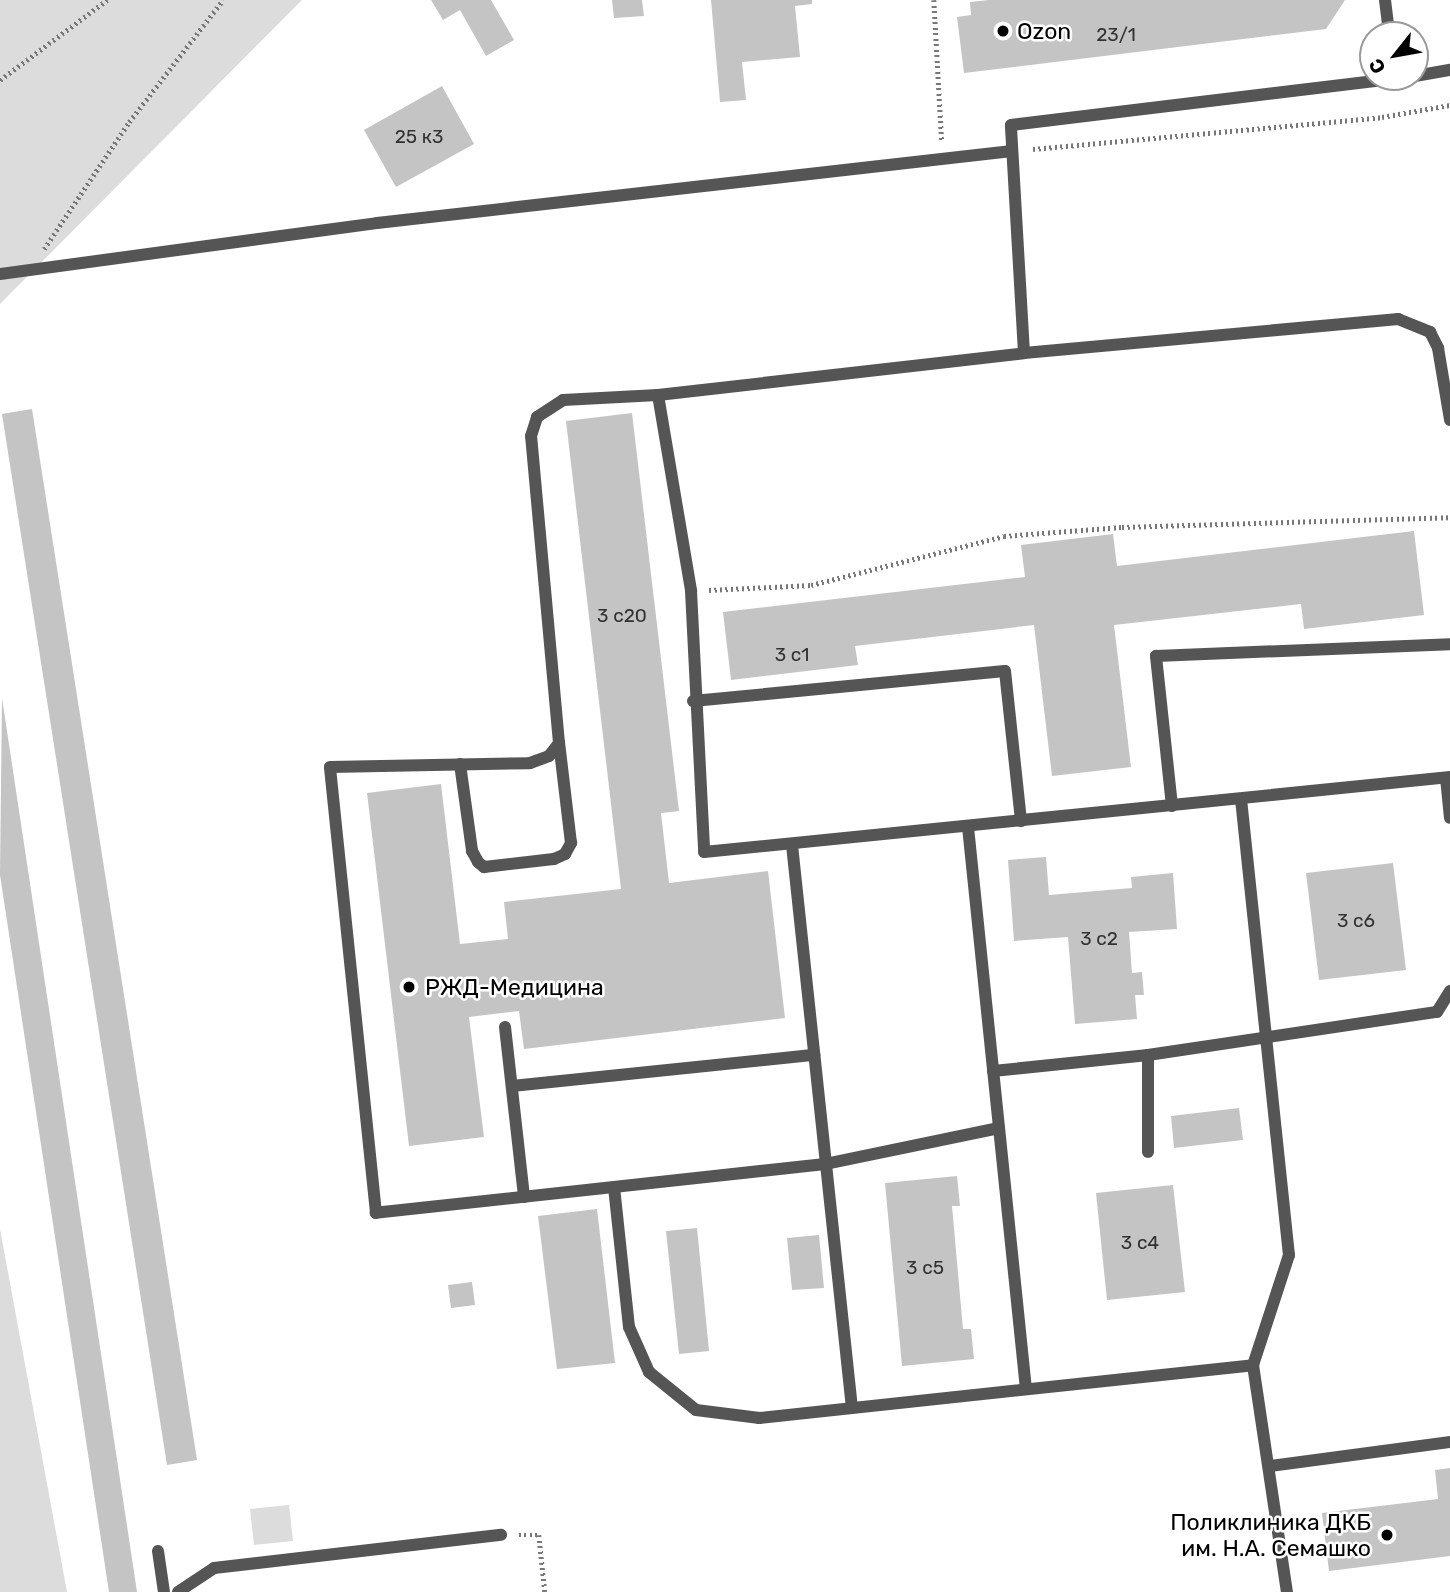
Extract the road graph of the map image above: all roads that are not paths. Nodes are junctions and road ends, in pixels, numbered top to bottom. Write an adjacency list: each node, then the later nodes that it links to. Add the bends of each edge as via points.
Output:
1 (1385, 0): 2 (lane)
2 (1387, 21)
3 (1450, 70): 4 (lane)
4 (1429, 74)
5 (1359, 82): 6 (lane, via 1011,125)
6 (1012, 151): 7 (lane); 8 (lane)
7 (0, 274)
8 (1024, 353): 9 (lane); 10 (lane, via 1398,319 1430,332 1438,348)
9 (658, 395): 12 (lane, via 691,591); 13 (lane, via 563,400 537,417 531,436)
10 (1450, 420)
11 (1450, 644): 17 (lane, via 1156,656)
12 (693, 701): 19 (lane, via 1005,671); 21 (lane, via 704,852)
13 (559, 743): 14 (lane, via 549,756 530,763); 14 (lane, via 571,843 565,855 554,859 484,867 478,862 472,851)
14 (460, 764): 33 (lane, via 330,767 376,1213)
15 (1448, 777): 16 (lane); 18 (lane)
16 (1241, 799): 17 (lane); 24 (lane)
17 (1172, 806): 19 (lane)
18 (1450, 818)
19 (1021, 821): 20 (lane)
20 (968, 827): 21 (lane); 27 (lane)
21 (792, 845): 25 (lane)
22 (1450, 991): 24 (lane, via 1437,1012)
23 (505, 1027): 28 (lane)
24 (1266, 1038): 26 (lane); 34 (lane, via 1289,1255)
25 (814, 1055): 28 (lane); 31 (lane)
26 (1148, 1055): 27 (lane); 30 (lane)
27 (993, 1071): 29 (lane)
28 (512, 1086): 33 (lane)
29 (999, 1128): 31 (lane); 35 (lane)
30 (1148, 1152)
31 (825, 1164): 32 (lane); 36 (lane)
32 (614, 1187): 33 (lane); 36 (lane, via 629,1327 649,1371 696,1410 759,1418)
33 (524, 1197)
34 (1253, 1365): 35 (lane); 38 (lane)
35 (1026, 1389): 36 (lane)
36 (852, 1408)
37 (1450, 1442): 38 (lane)
38 (1270, 1466): 43 (lane)
39 (501, 1535): 42 (lane, via 214,1568)
40 (158, 1551): 41 (lane)
41 (164, 1592)
42 (178, 1592)
43 (1287, 1592)

